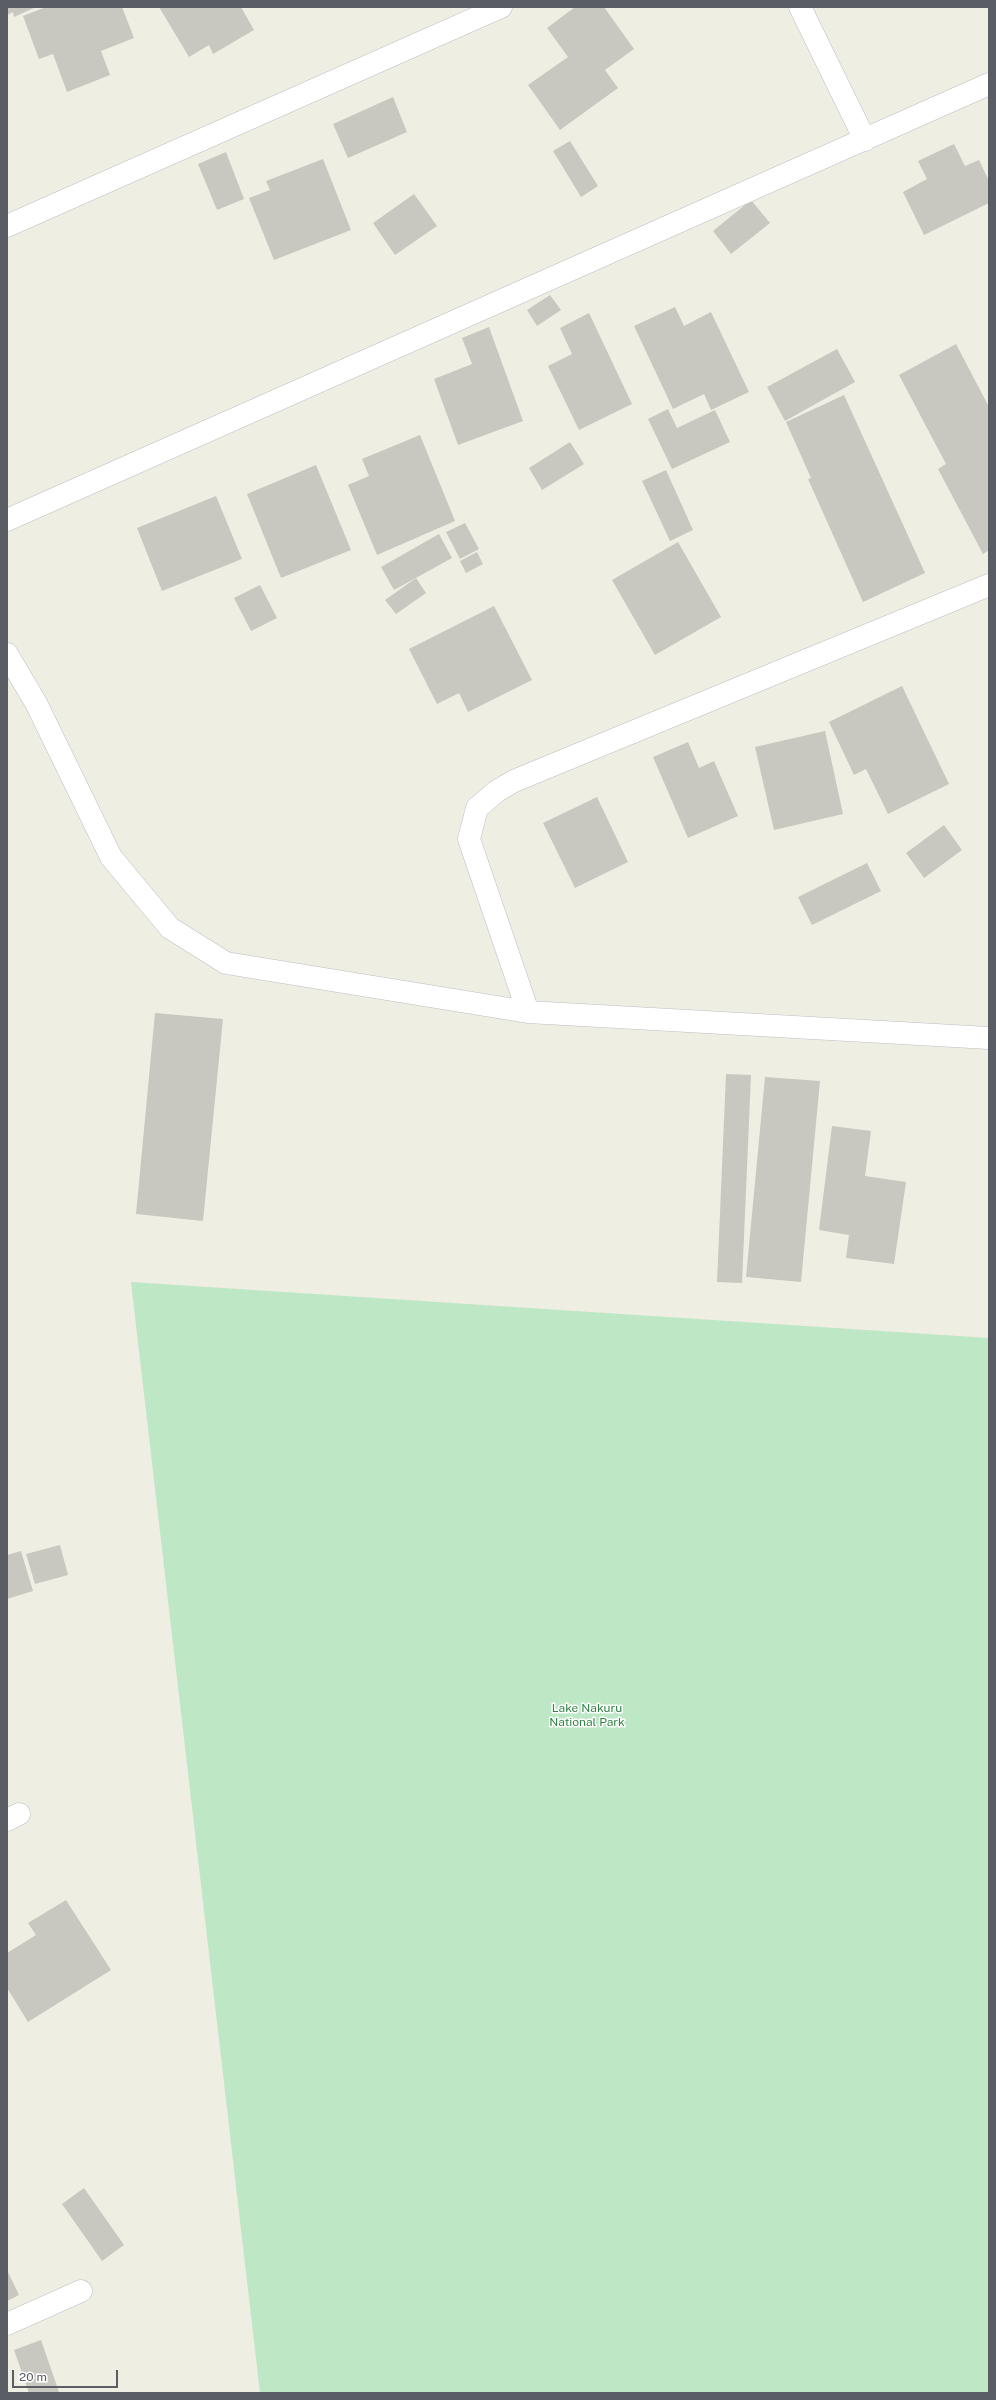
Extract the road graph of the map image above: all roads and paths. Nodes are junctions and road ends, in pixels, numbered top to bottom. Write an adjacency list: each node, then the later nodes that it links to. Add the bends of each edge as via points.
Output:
1 (502, 7): 5 (street)
2 (800, 7): 4 (street)
3 (989, 84): 4 (street)
4 (865, 140): 6 (street)
5 (7, 226)
6 (7, 520)
7 (989, 585): 9 (street, via 514,781 477,808 470,839)
8 (7, 654): 9 (street, via 36,704 111,857 170,928 226,963)
9 (528, 1012): 10 (street)
10 (989, 1038)
11 (81, 2291): 12 (street)
12 (7, 2324)

